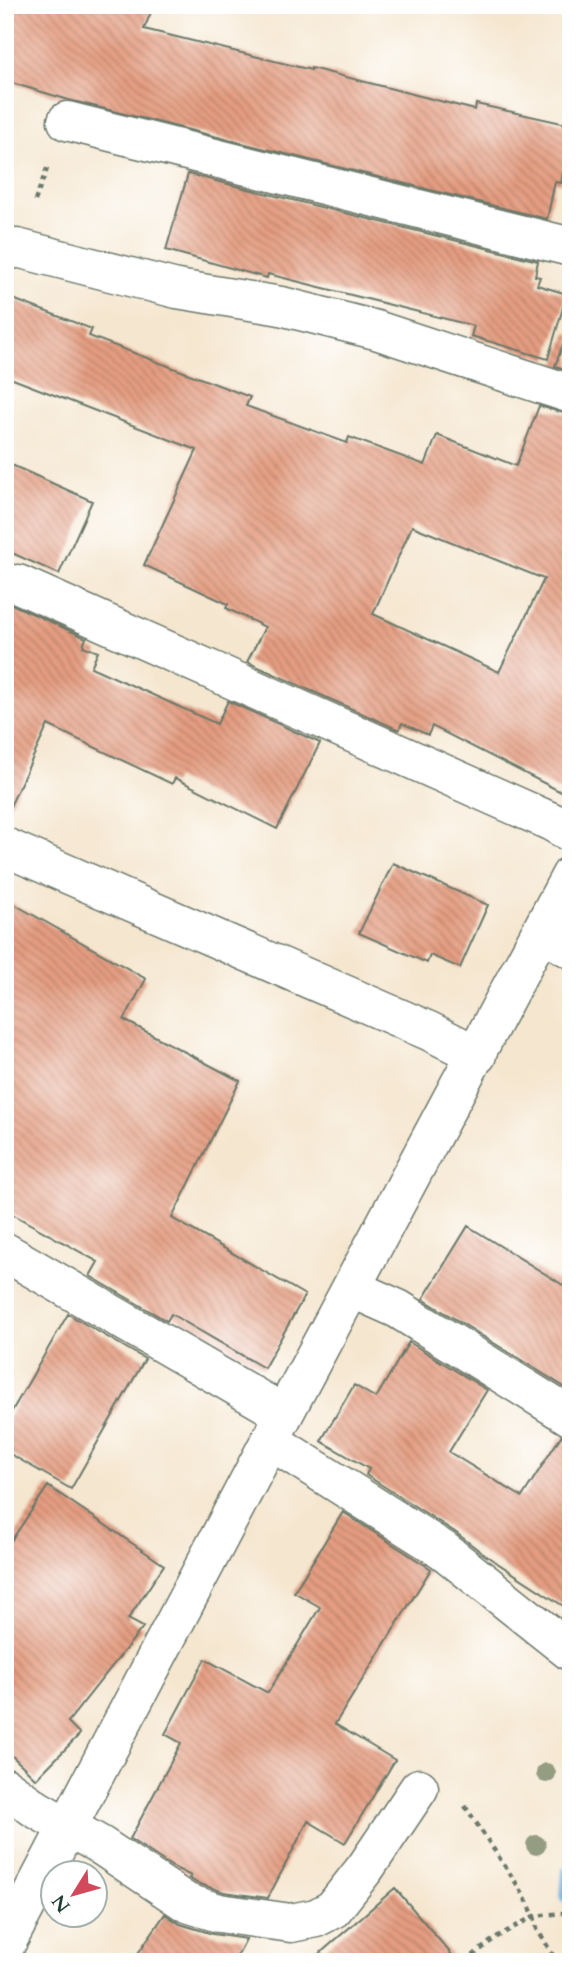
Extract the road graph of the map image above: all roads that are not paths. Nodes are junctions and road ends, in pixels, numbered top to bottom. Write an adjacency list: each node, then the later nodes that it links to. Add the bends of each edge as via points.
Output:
1 (67, 121): 2 (street)
2 (571, 247)
3 (11, 250): 4 (street, via 376,330)
4 (571, 394)
5 (18, 584): 6 (street)
6 (571, 833)
7 (5, 847): 10 (street)
8 (571, 875): 9 (street)
9 (556, 941): 10 (street)
10 (477, 1055): 12 (street)
11 (5, 1252): 14 (street)
12 (351, 1288): 13 (street, via 398,1309); 14 (street)
13 (571, 1417)
14 (278, 1427): 15 (street); 18 (street)
15 (571, 1652)
16 (5, 1787): 18 (street)
17 (419, 1788): 18 (street, via 333,1909 291,1923 219,1913 187,1903)
18 (68, 1826): 19 (street)
19 (5, 1946)

